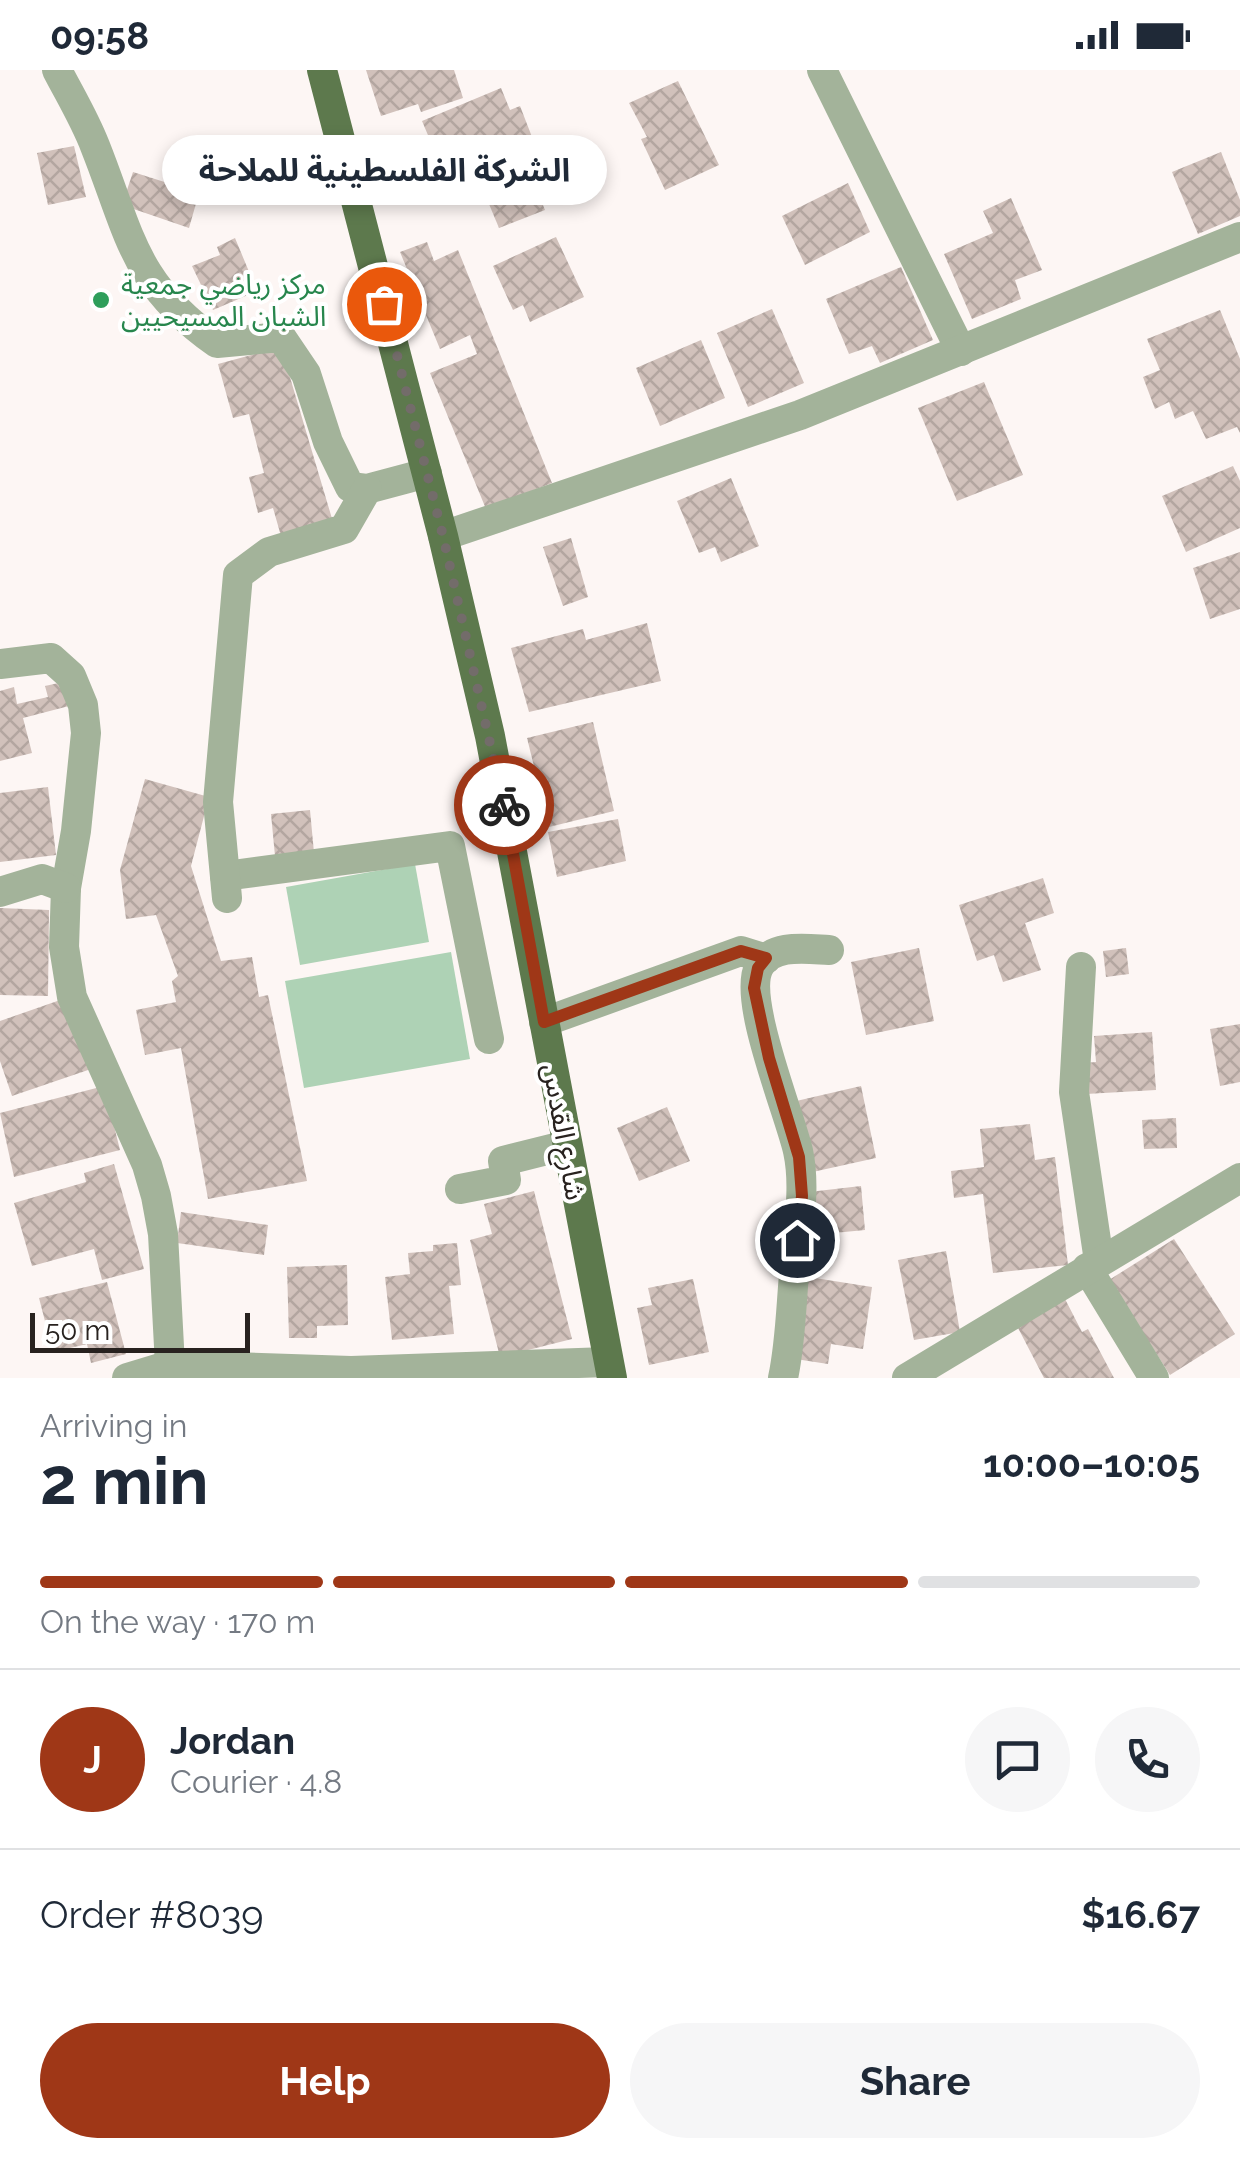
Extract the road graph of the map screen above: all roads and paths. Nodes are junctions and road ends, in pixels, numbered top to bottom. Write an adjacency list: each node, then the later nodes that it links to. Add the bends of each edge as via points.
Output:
1 (57, 70): 7 (street, via 94,143 143,271 184,320 217,343 281,337 306,374 350,487)
2 (322, 70): 6 (main road, شارع القدس)
3 (822, 70): 5 (street)
4 (1240, 238): 5 (street)
5 (961, 351): 8 (street, via 800,415)
6 (427, 474): 7 (street); 8 (main road, شارع القدس)
7 (367, 489): 16 (street, via 344,529 268,552 238,576 218,802 226,887 450,846)
8 (443, 536): 15 (main road, شارع القدس, via 490,736)
9 (0, 664): 10 (street, via 51,658 71,676 82,704 86,733)
10 (66, 888): 11 (street, via 42,879); 21 (street, via 64,946 72,997 156,1196)
11 (0, 892)
12 (829, 950): 13 (street, via 782,950)
13 (766, 958): 15 (street, via 741,951); 24 (street, via 754,988 799,1157 802,1196)
14 (1081, 967): 20 (street, via 1074,1092)
15 (544, 1022): 17 (main road, شارع القدس)
16 (489, 1039)
17 (567, 1145): 19 (street, via 503,1161 506,1180); 22 (main road, شارع القدس)
18 (1240, 1178): 20 (street)
19 (460, 1189)
20 (1093, 1265): 25 (street); 26 (street)
21 (170, 1365): 22 (street); 23 (street)
22 (610, 1370)
23 (127, 1378)
24 (783, 1378)
25 (907, 1378)
26 (1154, 1378)

